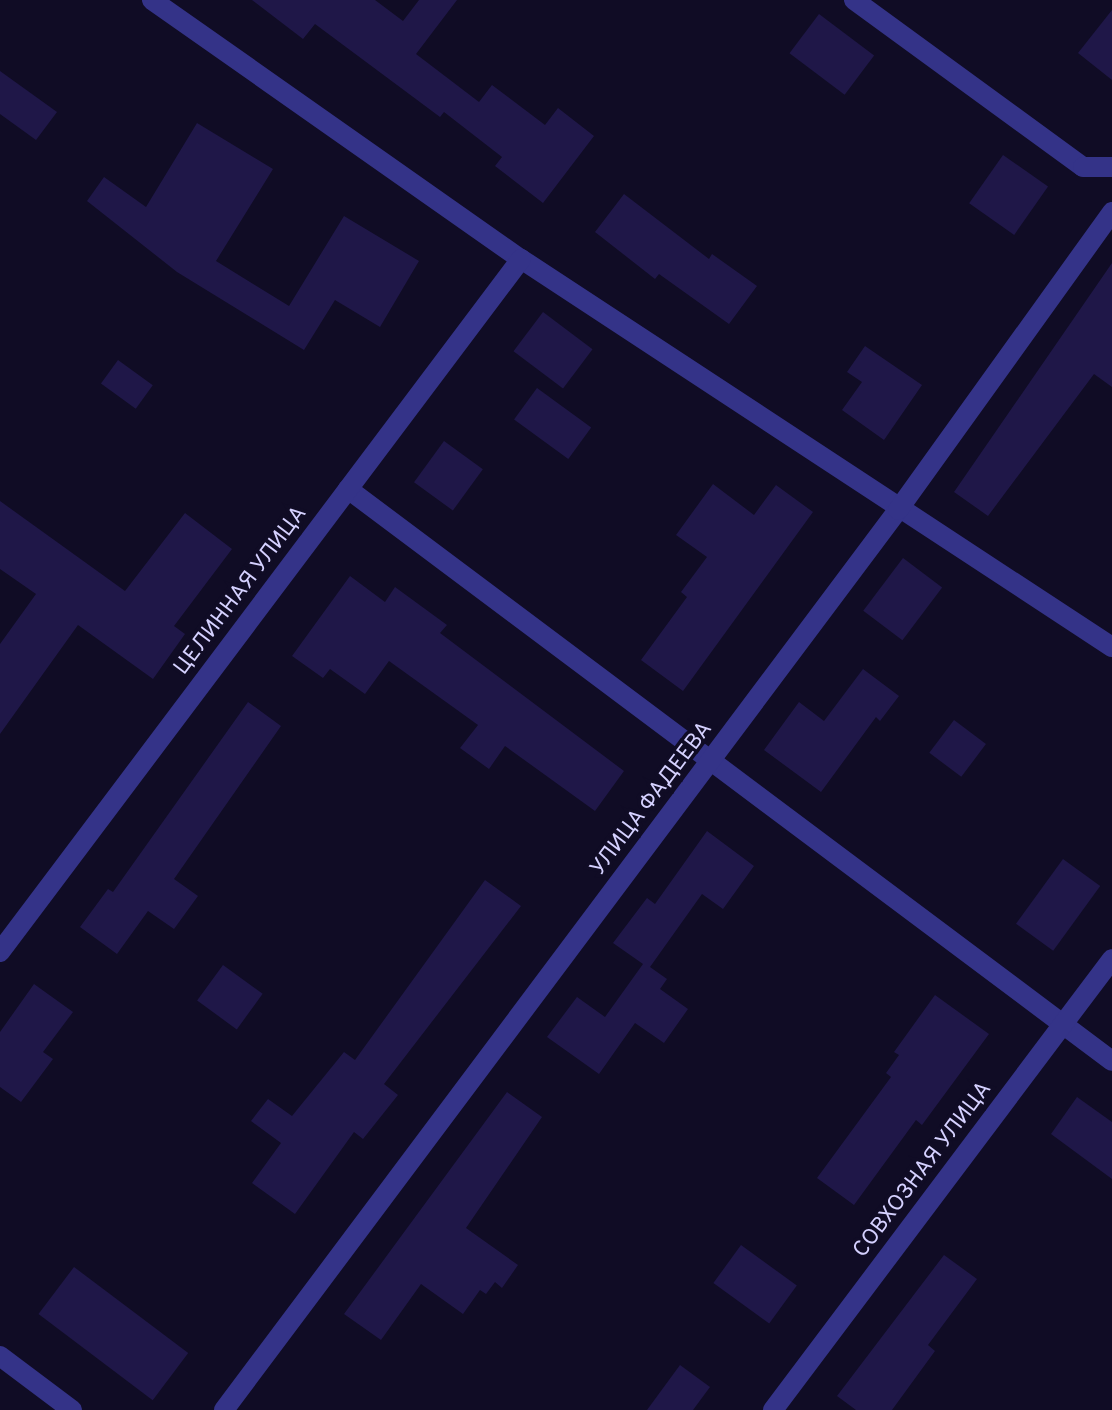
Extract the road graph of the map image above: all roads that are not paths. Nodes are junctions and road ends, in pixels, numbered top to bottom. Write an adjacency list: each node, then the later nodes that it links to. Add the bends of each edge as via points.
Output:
1 (152, 0): 5 (street)
2 (854, 0): 3 (street, via 1083,167)
3 (1112, 167)
4 (1112, 212): 7 (street, УЛИЦА ФАДЕЕВА)
5 (521, 259): 6 (street, ЦЕЛИННАЯ УЛИЦА); 7 (street)
6 (348, 489): 9 (street); 10 (street, ЦЕЛИННАЯ УЛИЦА)
7 (898, 510): 8 (street); 9 (street, УЛИЦА ФАДЕЕВА)
8 (1112, 647)
9 (712, 759): 12 (street); 16 (street, УЛИЦА ФАДЕЕВА)
10 (0, 952)
11 (1112, 959): 12 (street, СОВХОЗНАЯ УЛИЦА)
12 (1063, 1025): 13 (street); 17 (street, СОВХОЗНАЯ УЛИЦА)
13 (1112, 1061)
14 (0, 1356): 15 (street)
15 (72, 1410)
16 (224, 1410)
17 (773, 1410)

